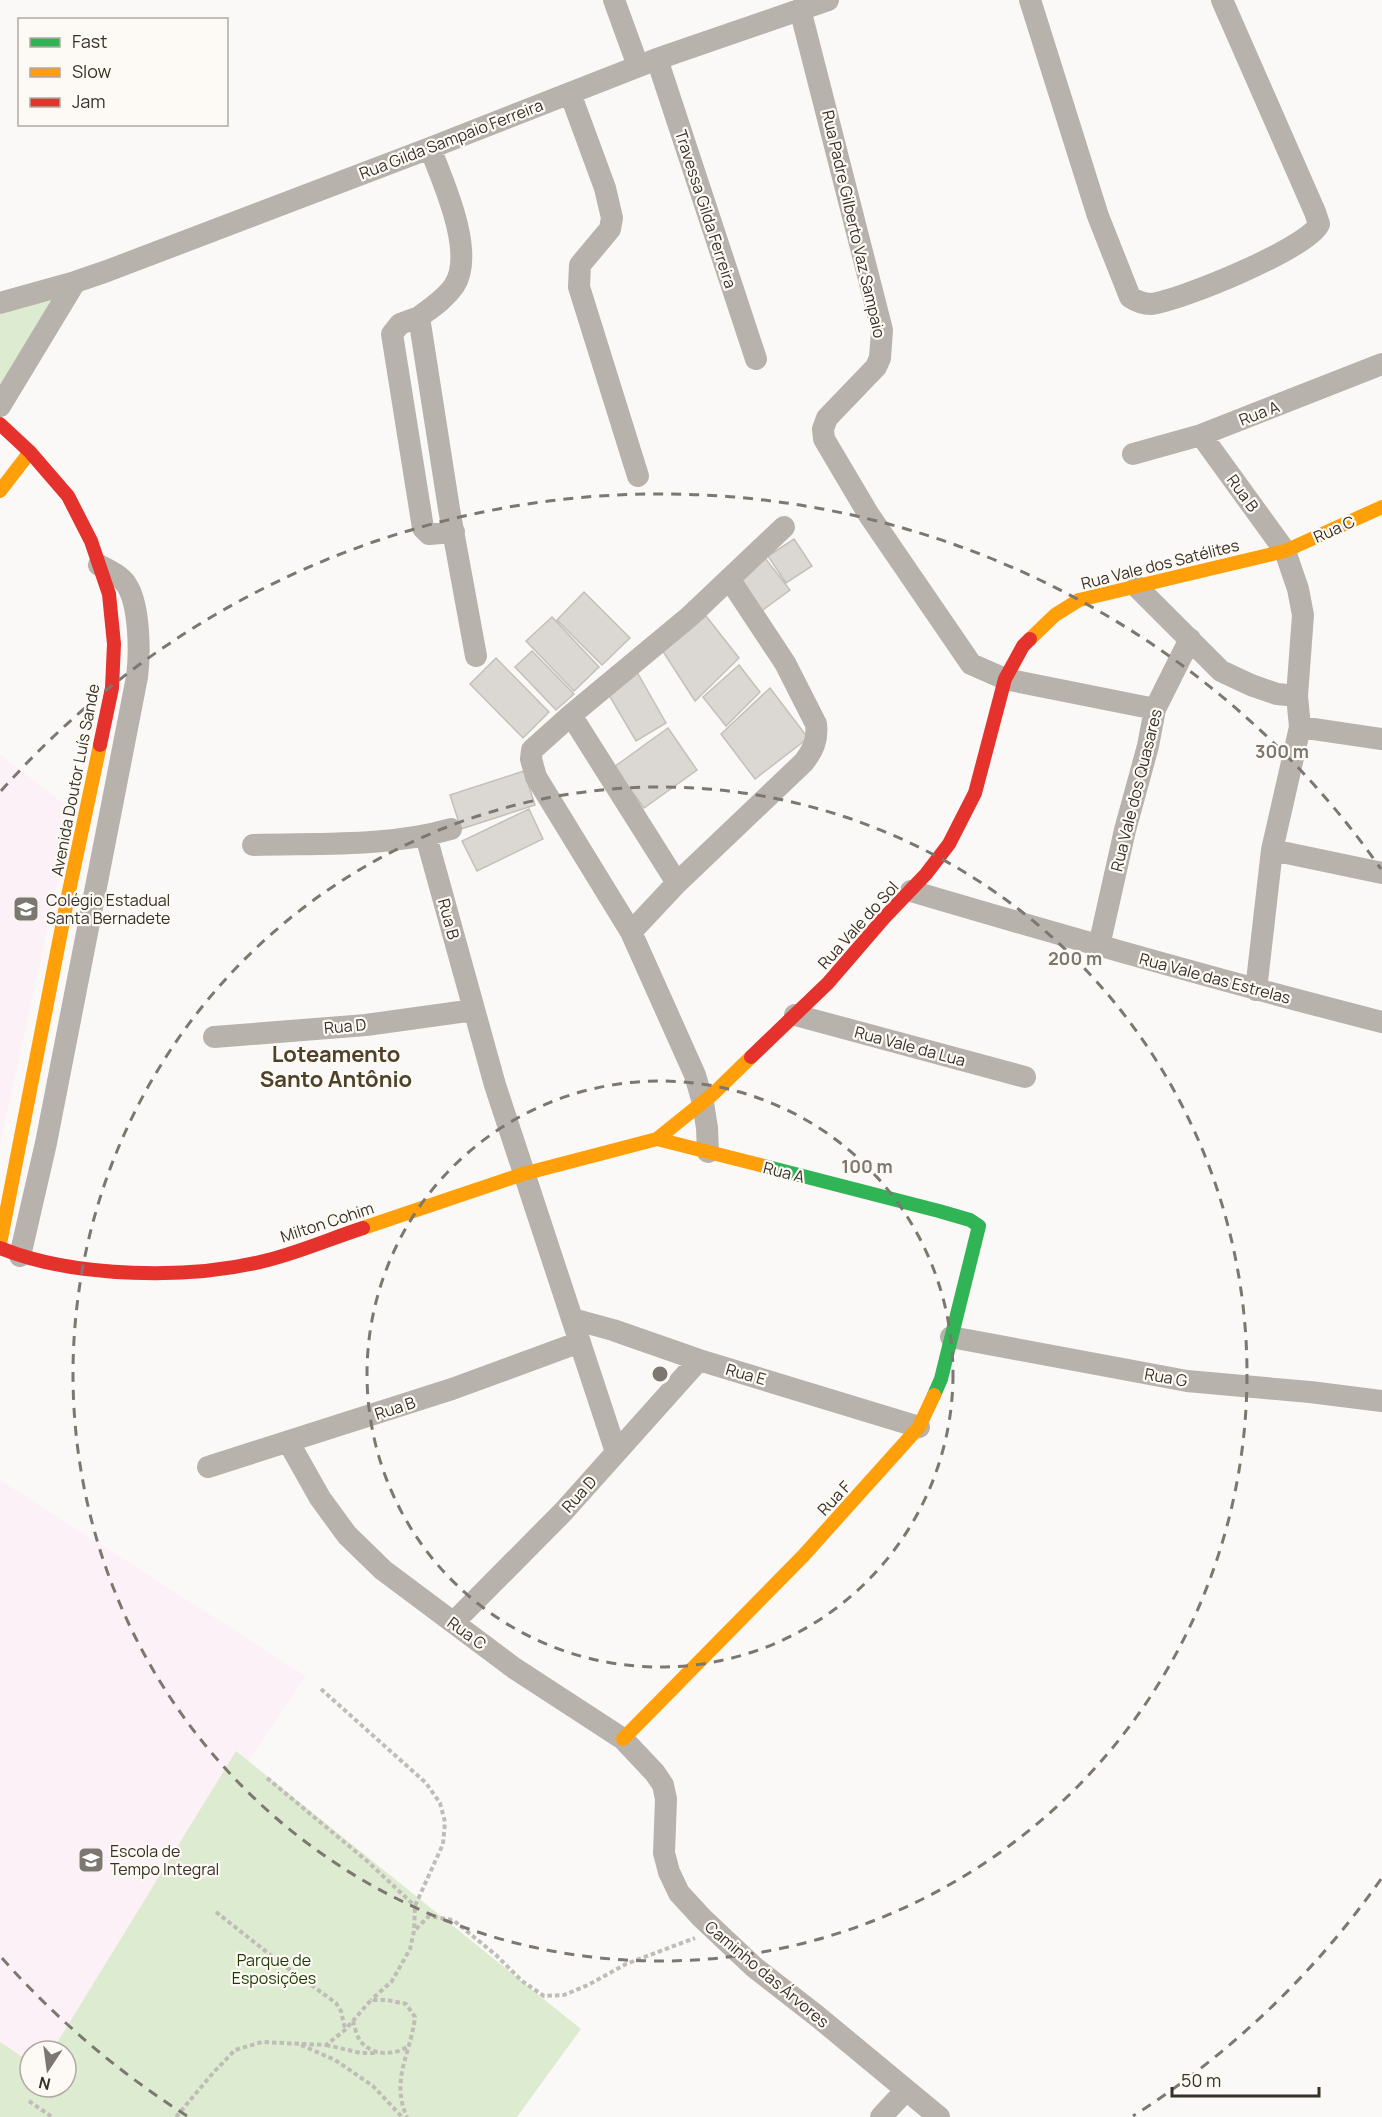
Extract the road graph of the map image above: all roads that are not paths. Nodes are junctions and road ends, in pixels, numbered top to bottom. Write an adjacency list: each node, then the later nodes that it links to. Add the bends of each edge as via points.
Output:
1 (614, 0): 6 (street, Travessa Gilda Ferreira)
2 (828, 0): 5 (street, Rua Gilda Sampaio Ferreira)
3 (1030, 0): 4 (street, via 1098,216 1130,297 1140,303 1152,303 1212,284 1282,253 1319,224)
4 (1222, 0)
5 (800, 9): 6 (street, Rua Gilda Sampaio Ferreira); 30 (street, Rua Padre Gilberto Vaz Sampaio, via 882,330 876,367 827,418 824,439 869,515 971,664)
6 (648, 62): 7 (street, Rua Gilda Sampaio Ferreira); 12 (street, Travessa Gilda Ferreira)
7 (570, 93): 8 (street, Rua Gilda Sampaio Ferreira); 19 (street, via 612,218 610,229 580,265 579,287)
8 (430, 148): 9 (street, Rua Gilda Sampaio Ferreira); 11 (street, via 460,242 461,267 455,285 445,297)
9 (75, 282): 10 (street, Rua Gilda Sampaio Ferreira); 14 (street)
10 (0, 303)
11 (419, 317): 23 (street); 23 (street, via 400,324 392,334 407,434 423,528 429,534)
12 (756, 359)
13 (1382, 364): 16 (street, Rua A)
14 (0, 406)
15 (0, 424): 17 (street, via 9,438)
16 (1201, 435): 18 (street, Rua A); 24 (street, Rua B)
17 (30, 452): 20 (street); 25 (street, via 68,496)
18 (1133, 454)
19 (638, 476)
20 (0, 491)
21 (1382, 507): 24 (street, Rua C)
22 (784, 528): 26 (street)
23 (454, 532): 29 (street)
24 (1286, 551): 27 (street, Rua Vale dos Satélites); 31 (street, Rua B, via 1303,615)
25 (99, 565): 56 (street, via 118,576 131,594 138,668 46,1143)
26 (727, 581): 33 (street); 41 (street, via 785,663 817,733 813,750 804,762)
27 (1137, 586): 28 (street); 30 (street, Rua Vale dos Satélites, via 1079,600 1055,615 1023,646)
28 (1190, 639): 31 (street, via 1221,671 1277,694); 32 (street, Rua Vale dos Quasares)
29 (476, 656)
30 (1005, 679): 32 (street, Rua Padre Gilberto Vaz Sampaio); 42 (street, Rua Vale do Sol, via 975,793 949,844)
31 (1297, 696): 34 (street, Rua B)
32 (1155, 709): 44 (street, Rua Vale dos Quasares)
33 (571, 715): 41 (street); 43 (street, via 532,750 532,767)
34 (1300, 727): 35 (street); 39 (street, Rua B)
35 (1382, 739)
36 (451, 829): 37 (street)
37 (426, 836): 38 (street); 46 (street, Rua B)
38 (253, 845)
39 (1272, 850): 40 (street); 45 (street, Rua B)
40 (1382, 873)
41 (677, 883): 43 (street)
42 (911, 891): 44 (street, Rua Vale das Estrelas); 47 (street, Rua Vale do Sol)
43 (632, 933): 51 (street, via 695,1075)
44 (1099, 946): 45 (street, Rua Vale das Estrelas)
45 (1256, 990): 48 (street, Rua Vale das Estrelas)
46 (474, 1010): 49 (street, Rua D, via 366,1025); 54 (street, Rua B)
47 (795, 1015): 50 (street, Rua Vale da Lua); 51 (street, Rua Vale do Sol)
48 (1382, 1022)
49 (214, 1037)
50 (1025, 1077)
51 (703, 1103): 52 (street, Rua Vale do Sol); 53 (street)
52 (657, 1139): 53 (street, Rua A); 54 (street, Milton Cohim)
53 (708, 1152): 55 (street, Rua A, via 970,1220)
54 (523, 1174): 56 (street, Milton Cohim, via 268,1260 209,1271 91,1269); 57 (street, Rua B)
55 (979, 1226): 58 (street, Rua F)
56 (7, 1249)
57 (573, 1319): 59 (street, Rua B); 60 (street, Rua E)
58 (951, 1337): 61 (street, Rua G, via 1186,1381); 62 (street, Rua F, via 941,1379)
59 (580, 1342): 63 (street, Rua B); 64 (street, Rua B)
60 (699, 1360): 62 (street, Rua E); 64 (street, Rua D)
61 (1382, 1401)
62 (919, 1427): 67 (street, Rua F, via 804,1555)
63 (289, 1443): 65 (street, Rua B); 66 (street, Rua C, via 320,1498 347,1535 383,1570)
64 (616, 1452): 66 (street, Rua D, via 563,1512)
65 (208, 1467)
66 (454, 1622): 67 (street, Rua C, via 514,1668)
67 (622, 1739): 68 (street, Rua C, via 660,1780)
68 (666, 1799): 69 (street, Caminho das Árvores, via 664,1853 679,1893 754,1966)
69 (906, 2090): 70 (street); 71 (street, Caminho das Árvores)
70 (880, 2117)
71 (939, 2117)

